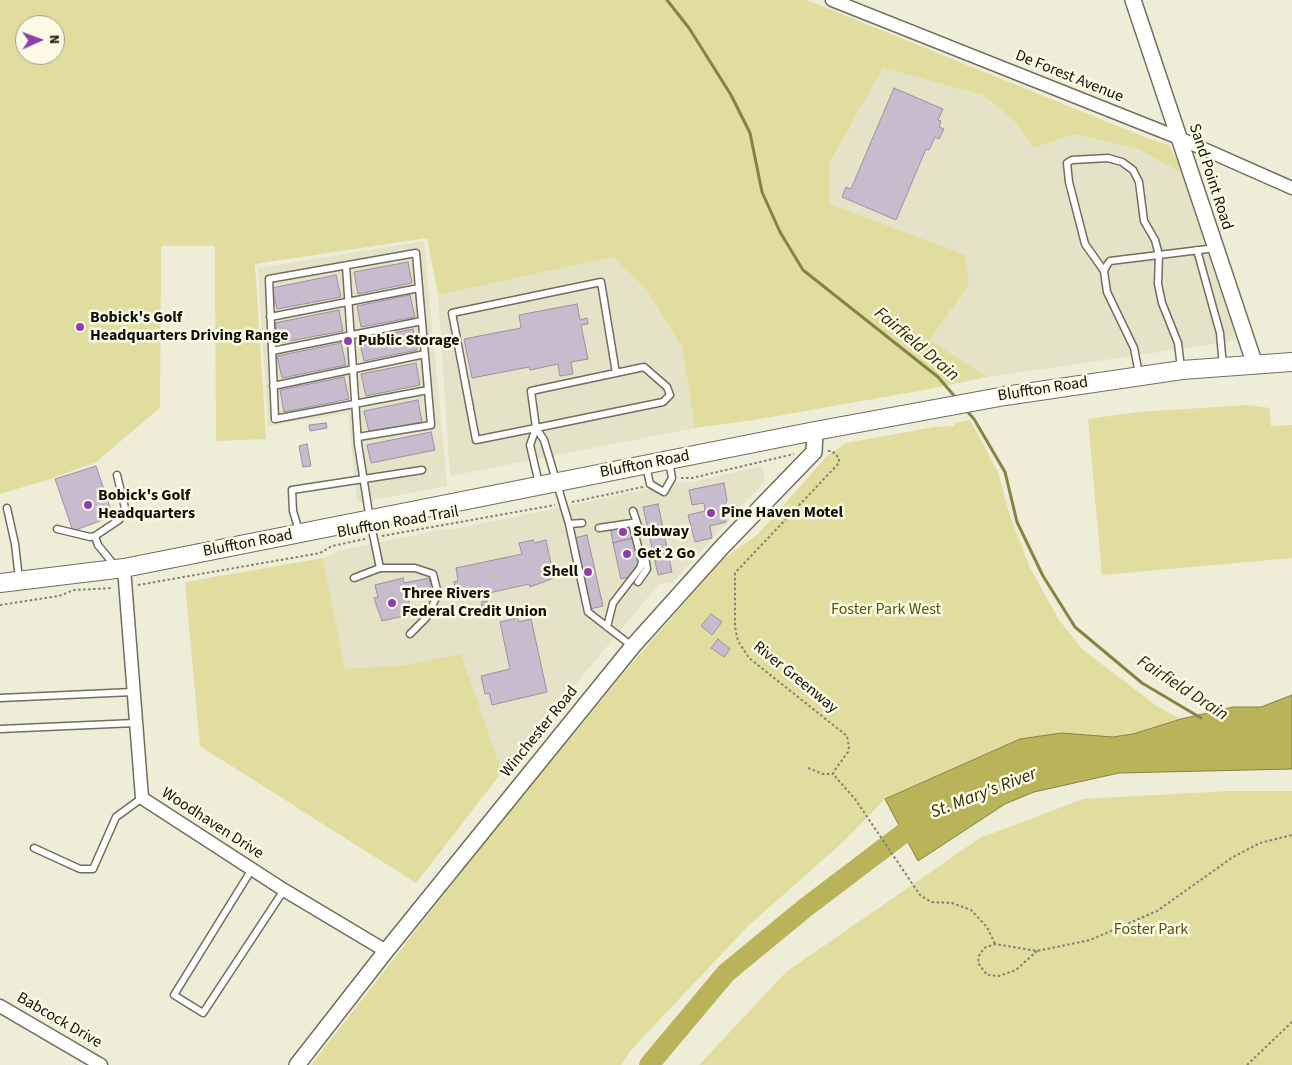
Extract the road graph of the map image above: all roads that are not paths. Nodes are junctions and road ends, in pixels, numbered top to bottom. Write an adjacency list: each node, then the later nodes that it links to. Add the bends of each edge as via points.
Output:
1 (832, 0): 3 (street, De Forest Avenue)
2 (1133, 0): 3 (street, Sand Point Road)
3 (1179, 138): 4 (street, De Forest Avenue); 5 (street, Sand Point Road)
4 (1292, 188)
5 (1216, 248): 6 (lane); 18 (street, Sand Point Road)
6 (1197, 250): 7 (lane); 19 (lane, via 1220,333)
7 (1159, 255): 9 (lane, via 1110,261); 9 (lane, via 1144,221 1139,182 1133,170 1108,158 1072,160 1066,169 1085,244); 21 (lane, via 1158,284 1178,343)
8 (346, 266): 10 (lane, via 416,253); 11 (lane); 12 (lane, via 269,280)
9 (1104, 270): 23 (lane, via 1107,292 1134,348)
10 (419, 288): 11 (lane); 13 (lane)
11 (348, 300): 12 (lane); 14 (lane)
12 (270, 317): 15 (lane)
13 (422, 321): 14 (lane); 16 (lane)
14 (351, 335): 15 (lane); 20 (lane)
15 (272, 351): 24 (lane)
16 (425, 354): 20 (lane); 25 (lane)
17 (1292, 362): 18 (main road, Bluffton Road)
18 (1254, 365): 19 (main road, Bluffton Road)
19 (1224, 367): 21 (main road, Bluffton Road)
20 (353, 370): 24 (lane); 26 (lane)
21 (1182, 370): 23 (main road, Bluffton Road)
22 (616, 373): 27 (lane, via 531,391); 27 (lane, via 644,367 667,387 670,394 663,402); 27 (lane, via 601,282 452,313 476,440)
23 (1140, 376): 28 (main road, Bluffton Road, via 1005,396)
24 (273, 386): 26 (lane, via 275,418)
25 (428, 390): 26 (lane); 29 (lane, via 431,425)
26 (356, 404): 29 (lane)
27 (536, 428): 35 (lane, via 544,440); 35 (lane, via 530,444)
28 (815, 431): 31 (main road, Bluffton Road); 53 (street, Winchester Road, via 814,452)
29 (358, 437): 34 (lane)
30 (646, 465): 31 (main road, Bluffton Road); 31 (lane, via 650,484 664,492); 35 (main road, Bluffton Road)
31 (671, 469)
32 (422, 470): 34 (lane)
33 (117, 475): 44 (lane, via 124,512 119,520)
34 (364, 478): 38 (lane); 43 (lane, via 292,490 293,511)
35 (547, 485): 38 (main road, Bluffton Road); 40 (lane, via 563,503)
36 (7, 508): 48 (lane)
37 (633, 511): 49 (lane, via 647,565)
38 (370, 520): 43 (main road, Bluffton Road); 46 (lane)
39 (582, 522): 40 (lane)
40 (569, 524): 51 (lane, via 588,612)
41 (599, 528): 51 (lane, via 632,523 642,562 613,602)
42 (57, 529): 44 (lane)
43 (300, 534): 45 (main road, Bluffton Road)
44 (95, 536): 45 (lane, via 98,545)
45 (121, 568): 48 (main road, Bluffton Road); 54 (street, Woodhaven Drive, via 126,586)
46 (380, 568): 47 (lane); 52 (lane, via 415,568 433,574 438,594 426,618)
47 (354, 578)
48 (19, 580): 50 (main road, Bluffton Road)
49 (638, 582)
50 (0, 583)
51 (607, 627): 53 (lane)
52 (410, 634)
53 (633, 646): 62 (street, Winchester Road)
54 (132, 692): 55 (lane); 56 (street, Woodhaven Drive)
55 (0, 698)
56 (135, 723): 57 (lane); 58 (street, Woodhaven Drive)
57 (0, 729)
58 (142, 798): 59 (lane, via 116,817 93,869 80,869); 60 (street, Woodhaven Drive)
59 (34, 848)
60 (252, 869): 61 (street, Woodhaven Drive); 61 (lane, via 174,995 203,1013)
61 (284, 890): 62 (street, Woodhaven Drive)
62 (386, 951): 65 (street, Winchester Road)
63 (0, 1006): 64 (street, Babcock Drive)
64 (101, 1065)
65 (297, 1065)

